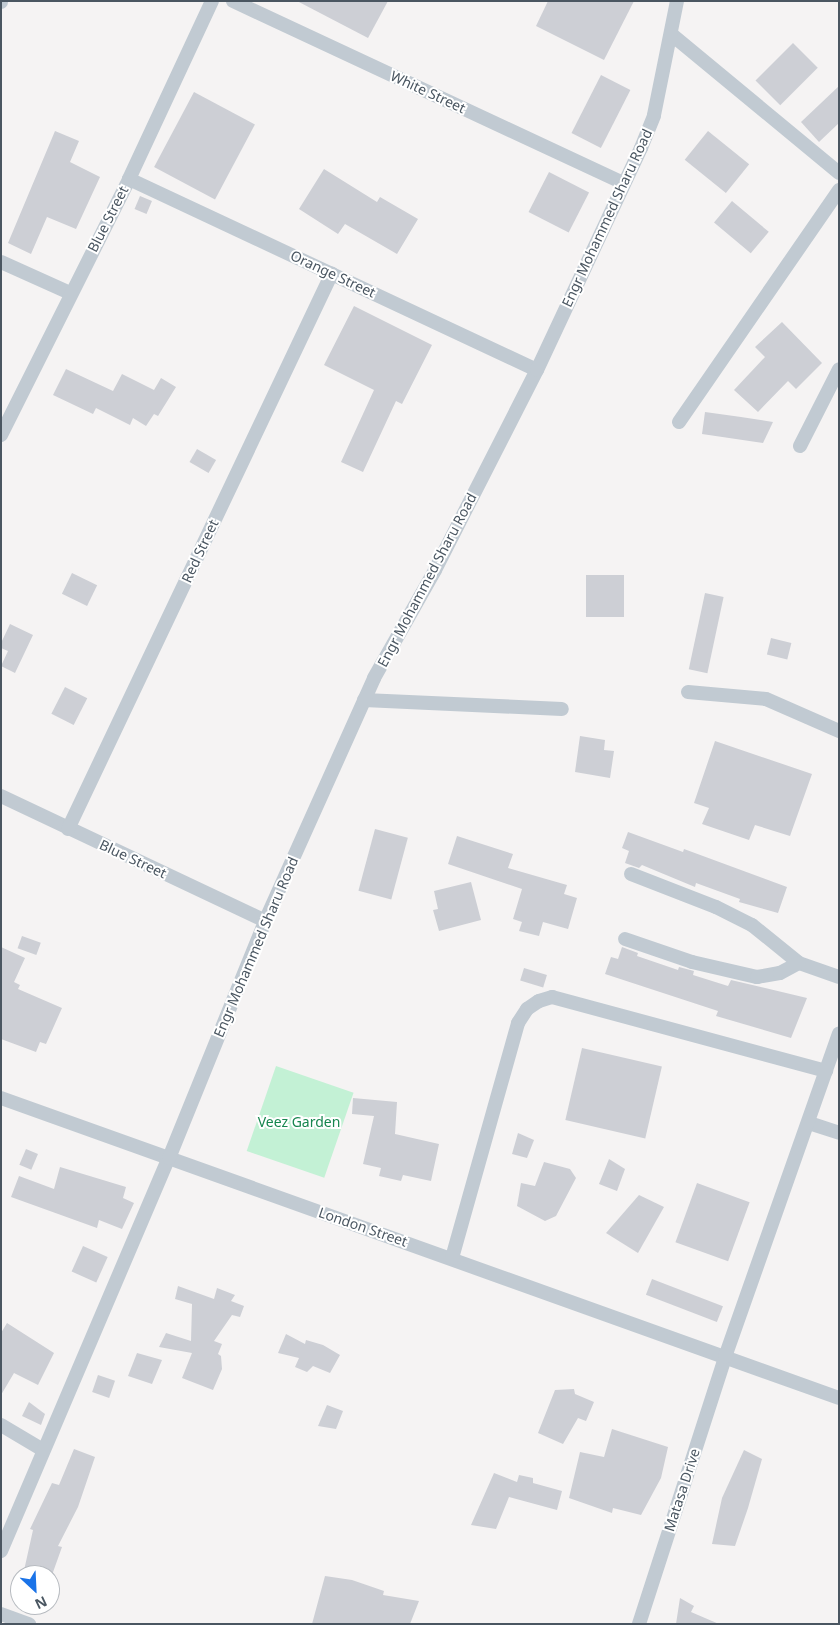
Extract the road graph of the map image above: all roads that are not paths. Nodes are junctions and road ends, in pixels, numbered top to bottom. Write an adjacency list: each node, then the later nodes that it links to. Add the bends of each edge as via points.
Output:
1 (212, 1): 6 (street, Blue Street)
2 (233, 1): 7 (street, White Street)
3 (676, 1): 4 (street, Engr Mohammed Sharu Road)
4 (671, 34): 5 (street); 7 (street, Engr Mohammed Sharu Road, via 654,115)
5 (839, 173)
6 (128, 179): 10 (street, Orange Street); 11 (street, Blue Street)
7 (623, 183): 13 (street, Engr Mohammed Sharu Road)
8 (839, 190): 14 (street)
9 (1, 262): 11 (street)
10 (332, 273): 13 (street, Orange Street); 22 (street, Red Street)
11 (70, 293): 15 (street, Blue Street)
12 (839, 369): 16 (street)
13 (537, 370): 18 (street, Engr Mohammed Sharu Road, via 435,570)
14 (679, 422)
15 (1, 435)
16 (800, 446)
17 (688, 692): 20 (street, via 766,699)
18 (364, 700): 19 (street); 24 (street, Engr Mohammed Sharu Road)
19 (562, 709)
20 (839, 731)
21 (1, 796): 22 (street, Blue Street)
22 (68, 829): 24 (street, Blue Street)
23 (631, 874): 26 (street, via 716,907 752,925)
24 (265, 921): 33 (street, Engr Mohammed Sharu Road)
25 (625, 939): 26 (street, via 692,962 757,976 780,973)
26 (799, 963): 27 (street)
27 (839, 977)
28 (839, 1033): 29 (street, Matasa Drive)
29 (826, 1071): 31 (street, Matasa Drive); 34 (street, via 552,997 539,1001 527,1009 518,1023)
30 (1, 1098): 33 (street, London Street)
31 (809, 1123): 32 (street); 35 (street, Matasa Drive)
32 (839, 1133)
33 (170, 1158): 34 (street, London Street); 38 (street, Engr Mohammed Sharu Road)
34 (452, 1258): 35 (street, London Street)
35 (725, 1357): 36 (street, London Street); 42 (street, Matasa Drive)
36 (839, 1398)
37 (1, 1425): 38 (street)
38 (43, 1450): 39 (street, Engr Mohammed Sharu Road)
39 (1, 1552)
40 (1, 1614): 41 (street)
41 (29, 1624)
42 (638, 1624)

